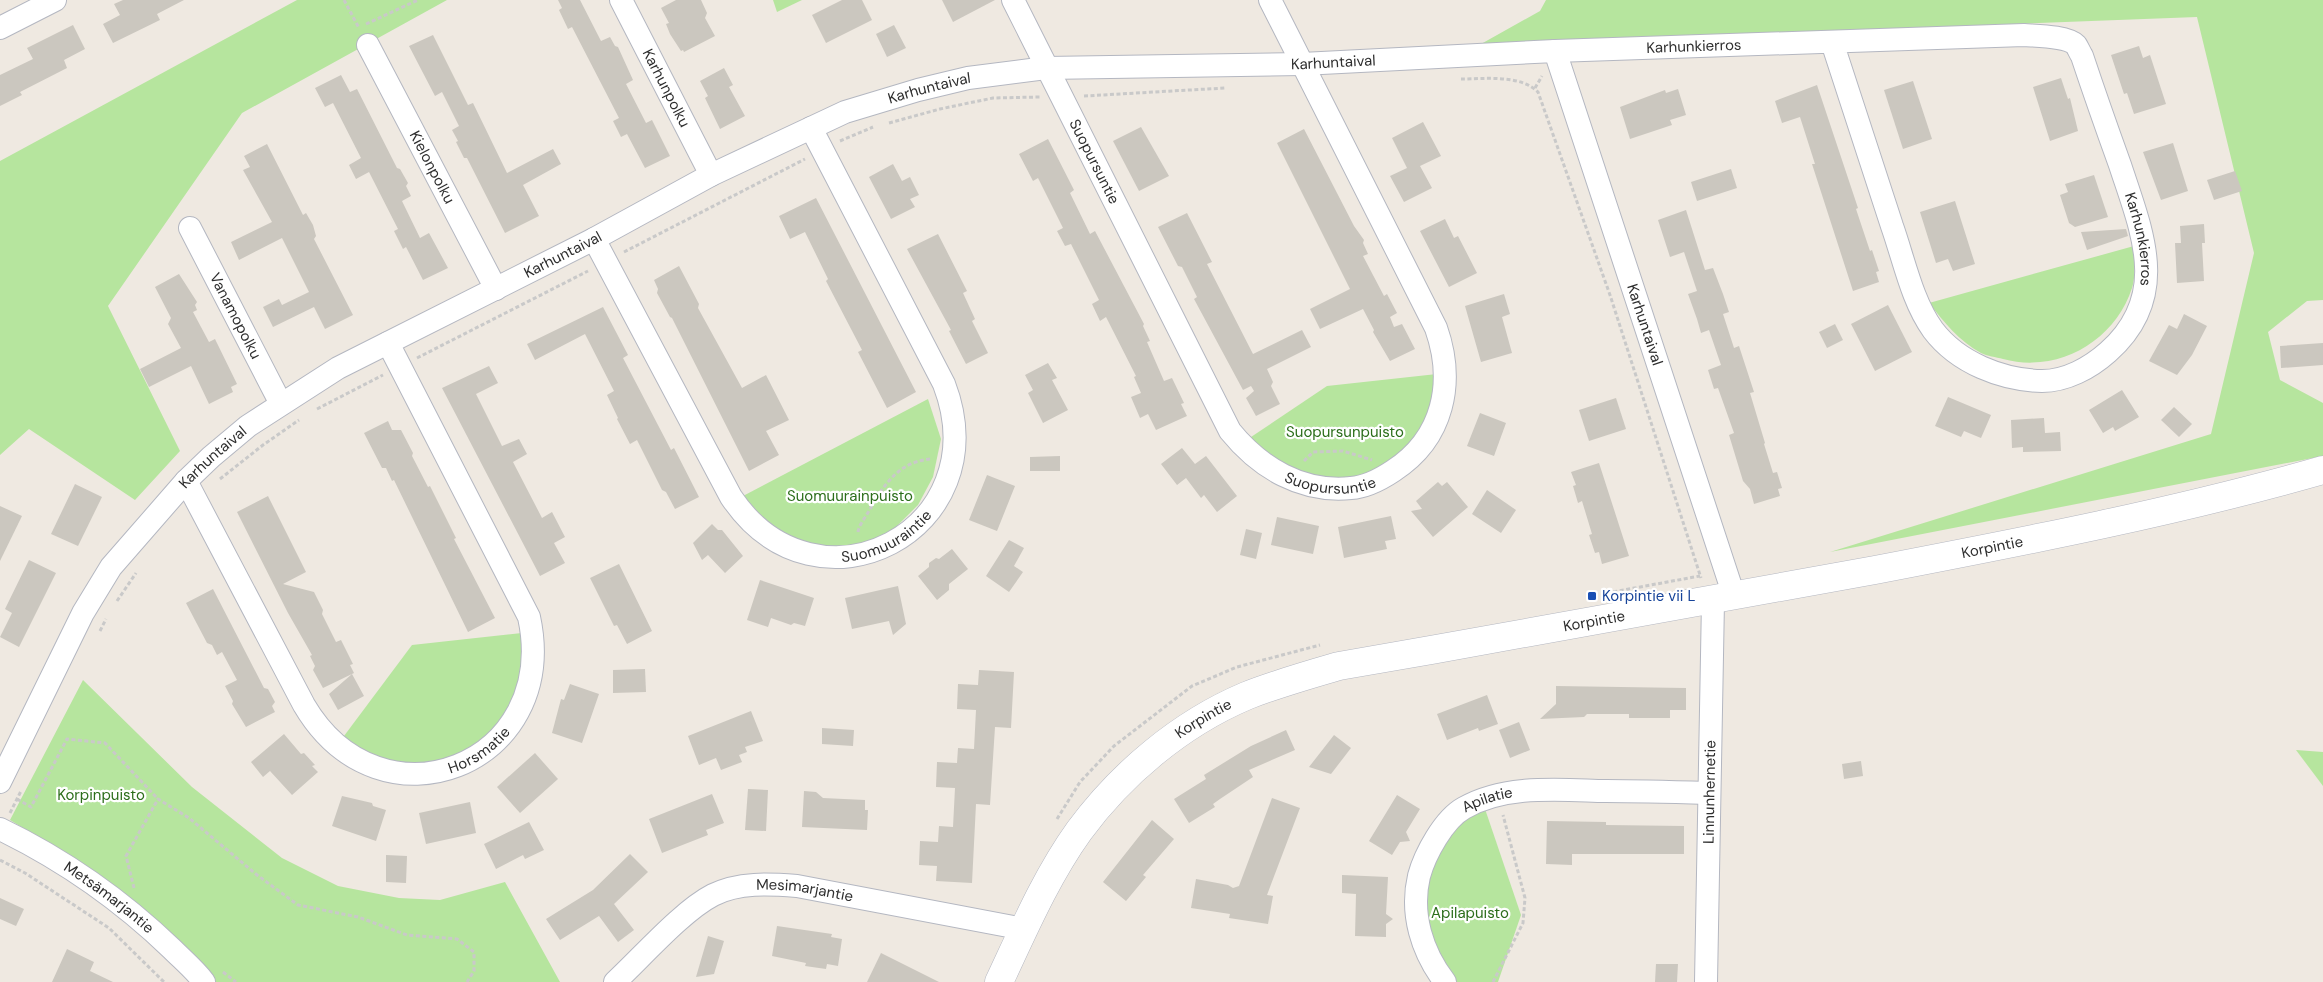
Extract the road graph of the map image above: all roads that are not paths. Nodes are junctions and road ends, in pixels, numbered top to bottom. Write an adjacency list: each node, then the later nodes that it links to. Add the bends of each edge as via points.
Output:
1 (55, 0): 5 (street)
2 (621, 0): 12 (street, Karhunpolku)
3 (1012, 0): 10 (street, Suopursuntie)
4 (1270, 0): 9 (street, Suopursuntie)
5 (0, 28)
6 (363, 36): 15 (street, Kielonpolku)
7 (1832, 42): 7 (street, Karhunkierros, via 2024,35 2066,40 2076,45 2139,224 2147,260 2146,279 2136,315 2115,346 2069,376 2050,381 2011,378 1969,360 1933,330 1912,287); 8 (street, Karhunkierros)
8 (1555, 51): 9 (street, Karhuntaival); 20 (street, Karhuntaival)
9 (1302, 64): 10 (street, Karhuntaival); 10 (street, Suopursuntie, via 1442,345 1446,383 1437,420 1416,452 1396,470 1370,484 1352,488 1316,487 1289,479 1255,457 1230,431)
10 (1046, 68): 11 (street, Karhuntaival, via 968,78 918,90 846,112)
11 (811, 128): 12 (street, Karhuntaival); 14 (street, Suomuuraintie, via 944,384 955,420 954,457 942,492 920,522 890,544 855,555 819,556 792,549 768,536 741,512)
12 (712, 175): 14 (street, Karhuntaival)
13 (190, 228): 17 (street, Vanamopolku)
14 (594, 239): 15 (street, Karhuntaival)
15 (496, 289): 16 (street, Karhuntaival)
16 (388, 343): 17 (street, Karhuntaival, via 338,368); 19 (street, Horsmatie, via 529,617 534,653 529,689 513,721 488,748 457,766 422,774 403,774 368,765 338,747 304,706)
17 (281, 404): 19 (street, Karhuntaival, via 248,426)
18 (2323, 470): 20 (street, Korpintie, via 2240,494 2074,532)
19 (186, 481): 21 (street, Karhuntaival, via 111,567 83,614)
20 (1724, 599): 22 (street, Linnunhernetie); 24 (street, Korpintie, via 1339,666 1243,697 1168,742 1136,768 1105,800 1057,865)
21 (0, 782)
22 (1708, 793): 28 (street, Apilatie, via 1545,790 1498,795 1463,808 1444,827 1423,861 1415,893 1417,926 1434,967); 29 (street, Linnunhernetie)
23 (0, 829): 25 (street, Metsämarjantie, via 79,873 152,930)
24 (1024, 929): 26 (street, Mesimarjantie, via 797,886 764,883 714,895 692,909); 27 (street, Korpintie)
25 (205, 978)
26 (616, 982)
27 (999, 982)
28 (1445, 982)
29 (1706, 982)

